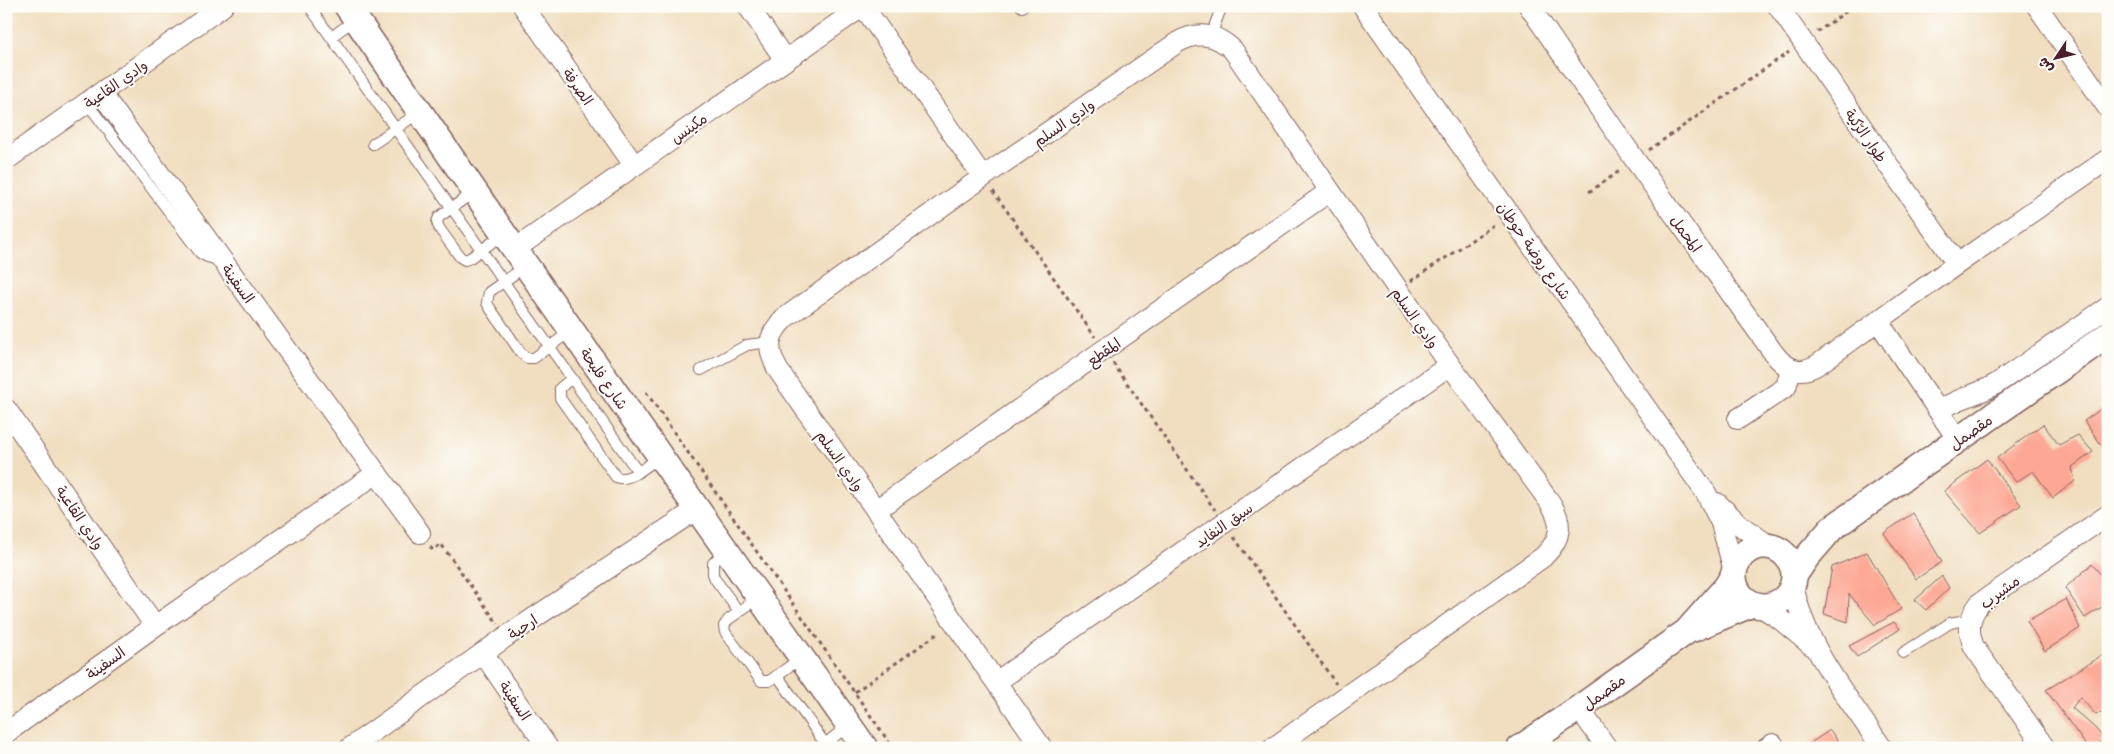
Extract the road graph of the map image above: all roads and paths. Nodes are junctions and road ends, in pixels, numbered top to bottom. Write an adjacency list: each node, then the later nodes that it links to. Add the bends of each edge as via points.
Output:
1 (223, 6): 17 (street, وادي القاعية)
2 (309, 6): 14 (lane)
3 (523, 6): 25 (street, الصرفة)
4 (748, 6): 16 (street)
5 (863, 6): 16 (street, مكينس); 26 (street)
6 (1222, 6): 13 (lane)
7 (1363, 6): 31 (street, شارع روضة حوطان)
8 (1529, 6): 24 (street, المحمل)
9 (1778, 6): 15 (street, طوار الرّكية)
10 (1854, 6): 15 (path)
11 (2037, 6): 18 (street)
12 (352, 13): 14 (lane); 19 (street, شارع فليحة)
13 (1213, 36): 26 (street, وادي السلم, via 1189,36 1178,42); 28 (street, وادي السلم, via 1232,50)
14 (330, 37): 20 (lane)
15 (1803, 42): 24 (path); 34 (street, طوار الرّكية)
16 (785, 60): 25 (street, مكينس)
17 (94, 98): 23 (street, وادي القاعية); 55 (street, السفينة, via 223,261)
18 (2108, 108)
19 (420, 112): 20 (lane); 27 (street, شارع فليحة)
20 (396, 129): 21 (lane); 30 (lane)
21 (373, 144)
22 (2108, 158): 34 (street)
23 (6, 160)
24 (1635, 160): 29 (path); 45 (street, المحمل, via 1775,356)
25 (634, 165): 32 (street, مكينس)
26 (983, 177): 41 (street, وادي السلم, via 786,317 775,327); 43 (path)
27 (474, 191): 30 (lane); 32 (street, شارع فليحة)
28 (1330, 191): 36 (street, وادي السلم); 43 (street, المقطع)
29 (1589, 192)
30 (452, 207): 33 (lane); 33 (lane, via 438,220 444,235 462,259 468,260)
31 (1510, 214): 36 (path); 56 (street, شارع روضة حوطان)
32 (515, 249): 33 (lane); 35 (lane); 39 (street, شارع فليحة)
33 (482, 250): 35 (lane)
34 (1957, 264): 38 (street)
35 (504, 281): 42 (lane); 42 (lane, via 489,292 487,298 490,308 521,353 527,358 534,358)
36 (1398, 290): 44 (street, وادي السلم)
37 (2108, 307): 50 (street, via 1991,387)
38 (1878, 321): 45 (street, via 1812,369); 50 (street)
39 (572, 331): 42 (lane); 53 (street, شارع فليحة)
40 (2108, 335): 52 (street, مقصمل)
41 (770, 342): 46 (lane, via 747,345); 58 (street, وادي السلم, via 770,357 778,370)
42 (550, 346): 47 (lane)
43 (1104, 350): 58 (street, المقطع); 60 (path)
44 (1450, 365): 60 (street, سيق النفايد); 82 (street, وادي السلم, via 1556,512 1558,537 1543,557)
45 (1790, 369): 51 (street, via 1786,387)
46 (702, 370)
47 (572, 378): 54 (lane); 54 (lane, via 560,388 559,394 602,458 620,479)
48 (646, 392): 81 (path)
49 (6, 409): 72 (street, وادي القاعية)
50 (1939, 411): 52 (street)
51 (1738, 419)
52 (1958, 440): 61 (street, مقصمل)
53 (660, 456): 54 (lane); 57 (street, شارع فليحة)
54 (638, 472)
55 (377, 473): 62 (street, السفينة); 72 (street, السفينة)
56 (1706, 493): 63 (street, شارع روضة حوطان, via 1741,526); 65 (street, شارع روضة حوطان, via 1721,523)
57 (697, 509): 64 (street, شارع فليحة); 74 (street, ارحية)
58 (876, 510): 71 (street, وادي السلم)
59 (2108, 515): 70 (street, مشيرب, via 1980,603)
60 (1224, 523): 80 (street, سيق النفايد); 82 (path)
61 (1832, 528): 63 (street, مقصمل, via 1809,538); 66 (street, مقصمل, via 1807,557)
62 (420, 533): 74 (path, via 433,550 441,544)
63 (1772, 546): 65 (street, via 1758,546 1742,554 1736,562); 66 (street, via 1789,559)
64 (726, 550): 67 (street, شارع فليحة); 69 (lane, via 713,563 713,574)
65 (1734, 574): 68 (street, via 1738,592); 73 (street, مقصمل, via 1726,588)
66 (1794, 580): 68 (street, via 1784,599 1777,604); 75 (street, via 1802,620)
67 (759, 597): 69 (lane); 78 (street, شارع فليحة)
68 (1756, 605): 73 (street, مقصمل); 75 (street, via 1781,620)
69 (739, 612): 79 (lane, via 726,623 725,632 761,681 769,681)
70 (1971, 619): 77 (lane, via 1950,624); 96 (street, مشيرب, via 1969,629 1974,647)
71 (954, 622): 80 (street, وادي السلم); 81 (path)
72 (155, 626): 85 (street, السفينة)
73 (1686, 632): 83 (street, مقصمل)
74 (507, 636): 76 (street, ارحية)
75 (1816, 650): 95 (street)
76 (483, 653): 87 (street, ارحية); 88 (street, السفينة)
77 (1903, 654)
78 (801, 658): 79 (lane); 84 (street, شارع فليحة)
79 (777, 675): 86 (lane)
80 (996, 682): 91 (street, وادي السلم)
81 (854, 692): 90 (path)
82 (1345, 697): 92 (street, وادي السلم)
83 (1579, 708): 93 (street, مقصمل); 94 (street)
84 (849, 726): 86 (lane); 89 (street, شارع فليحة)
85 (6, 733)
86 (827, 746)
87 (354, 747)
88 (548, 748)
89 (865, 748)
90 (893, 748)
91 (1042, 748)
92 (1273, 748)
93 (1520, 748)
94 (1607, 748)
95 (1882, 748)
96 (2045, 748)

